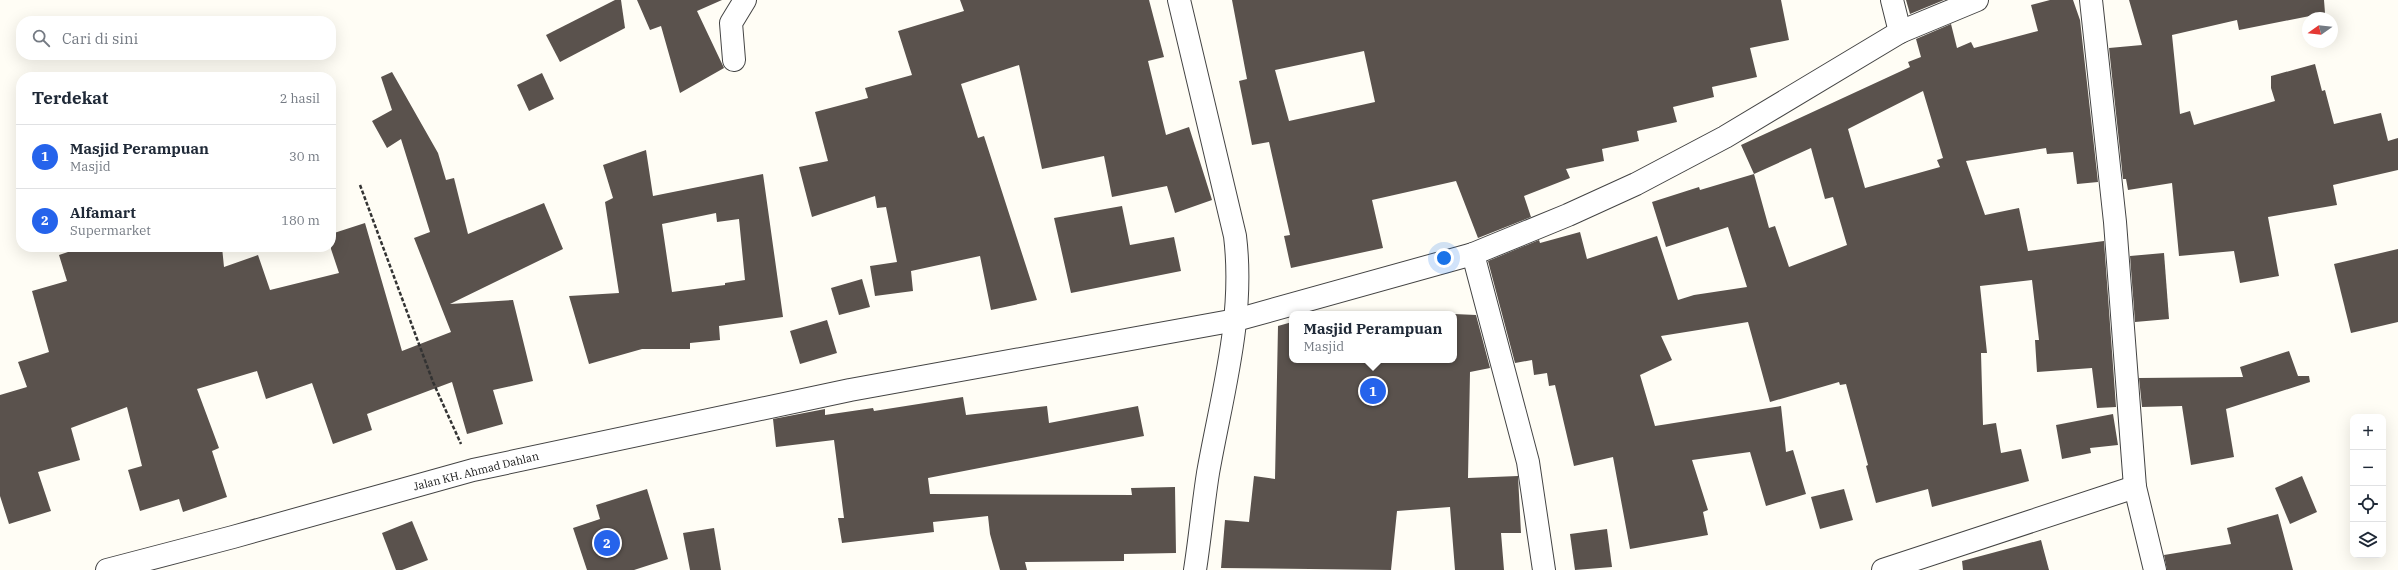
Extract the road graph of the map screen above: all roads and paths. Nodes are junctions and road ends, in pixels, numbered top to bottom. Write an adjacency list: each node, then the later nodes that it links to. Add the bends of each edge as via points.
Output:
1 (746, 0): 7 (street, via 731,23)
2 (1179, 0): 10 (street, via 1235,236 1239,268)
3 (1892, 0): 6 (street)
4 (1977, 0): 6 (street, Jalan KH. Ahmad Dahlan)
5 (2091, 0): 12 (street, via 2115,222)
6 (1900, 32): 9 (street, Jalan KH. Ahmad Dahlan, via 1725,137 1636,184)
7 (734, 60)
8 (360, 185): 11 (path, via 433,382)
9 (1473, 254): 10 (street, Jalan KH. Ahmad Dahlan); 15 (street, via 1528,462)
10 (1236, 320): 11 (street, Jalan KH. Ahmad Dahlan, via 850,390); 14 (street, via 1231,359 1208,474)
11 (473, 470): 13 (street, Jalan KH. Ahmad Dahlan)
12 (2135, 487): 16 (street); 17 (street)
13 (107, 570)
14 (1196, 570)
15 (1544, 570)
16 (1883, 570)
17 (2155, 570)

